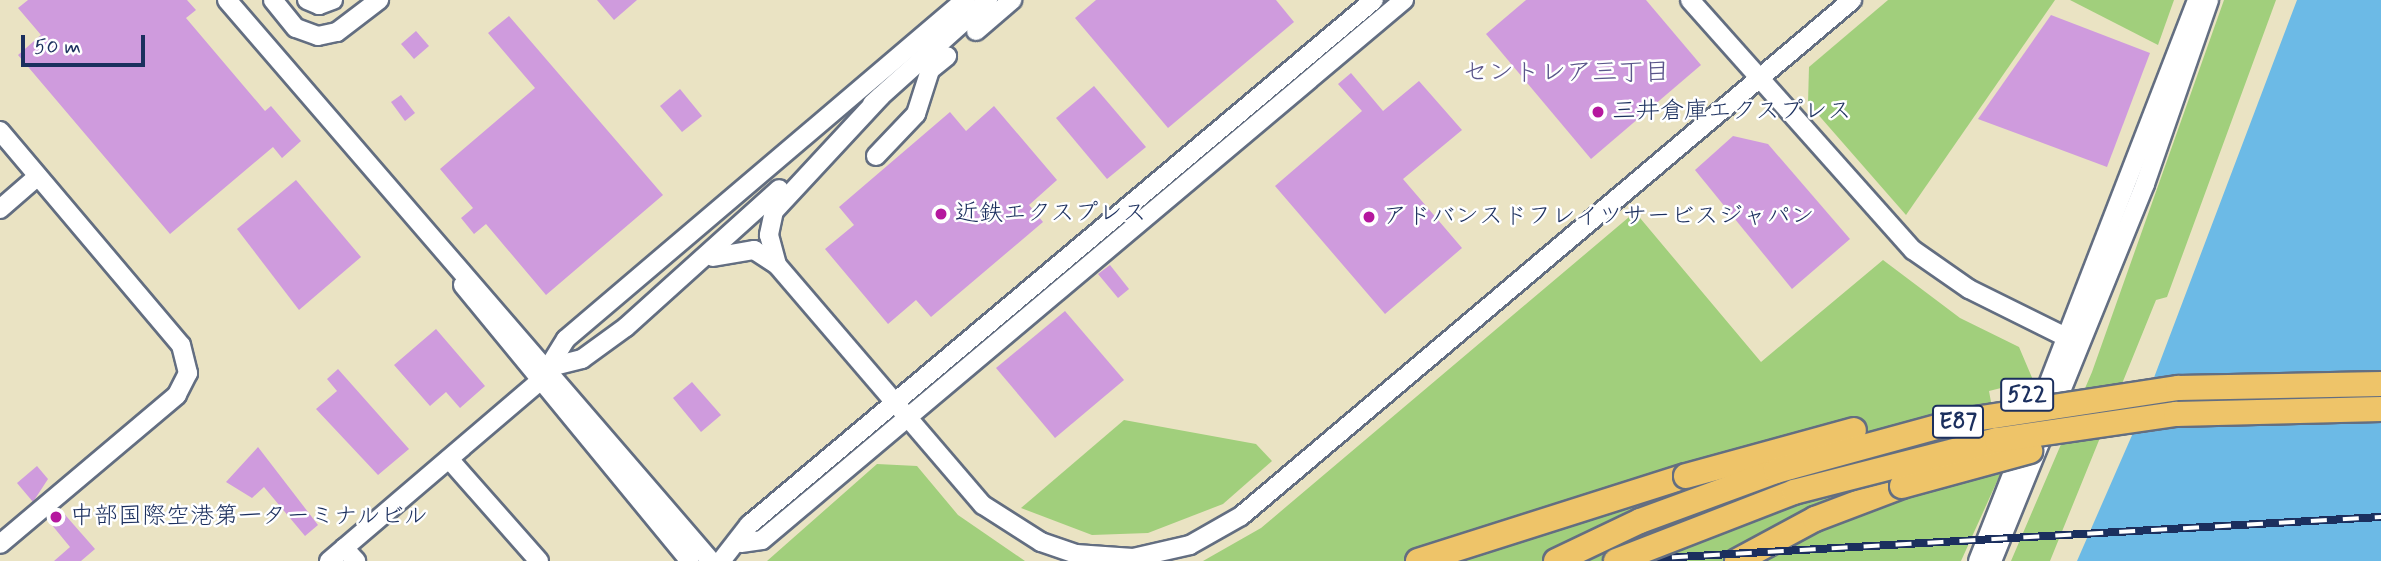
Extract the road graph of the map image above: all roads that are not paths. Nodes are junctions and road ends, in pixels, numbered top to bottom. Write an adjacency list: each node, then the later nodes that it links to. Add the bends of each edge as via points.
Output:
1 (228, 0): 26 (street)
2 (272, 0): 5 (street, via 296,28 318,36 337,32)
3 (307, 0): 4 (street, via 319,5)
4 (333, 0)
5 (379, 0)
6 (965, 0): 23 (street)
7 (988, 0): 16 (street)
8 (1012, 0): 18 (street, via 930,70 916,114)
9 (1374, 0): 30 (street)
10 (1404, 0): 30 (street)
11 (1690, 0): 15 (street)
12 (1852, 0): 15 (street)
13 (2197, 0): 25 (street)
14 (2209, 0): 25 (street)
15 (1759, 78): 25 (street, via 1913,250 1969,289); 30 (street, via 1266,496 1190,545 1107,558 1041,542 983,505)
16 (881, 96): 21 (street, via 774,211 769,234); 22 (street)
17 (0, 131): 19 (street)
18 (876, 156)
19 (38, 176): 20 (street); 32 (street, via 181,345 188,373 177,395)
20 (0, 209)
21 (777, 265): 22 (street, via 743,249); 30 (street)
22 (697, 268): 24 (street)
23 (618, 295): 24 (street, via 624,303); 26 (street, via 566,339)
24 (626, 327): 26 (street, via 582,359)
25 (2075, 341): 43 (street); 44 (street)
26 (545, 374): 31 (street); 37 (street); 38 (street)
27 (2379, 383): 34 (highway, 522, bridge, via 2269,371 2098,383 2023,395 1769,452); 40 (highway, E87, bridge, via 2178,388 1955,422 1734,485)
28 (2247, 409): 29 (highway, E87, bridge); 41 (highway, E87, bridge, via 2057,428 1895,462 1739,510); 42 (highway, 522, bridge, via 1945,472 1815,519)
29 (2381, 409)
30 (902, 412): 39 (street, via 762,540 741,543)
31 (449, 459): 33 (street); 36 (street)
32 (0, 544)
33 (350, 554): 35 (street)
34 (1427, 557)
35 (329, 561)
36 (539, 561)
37 (690, 561)
38 (711, 561)
39 (721, 561)
40 (1556, 561)
41 (1615, 561)
42 (1737, 561)
43 (1978, 561)
44 (1992, 561)

